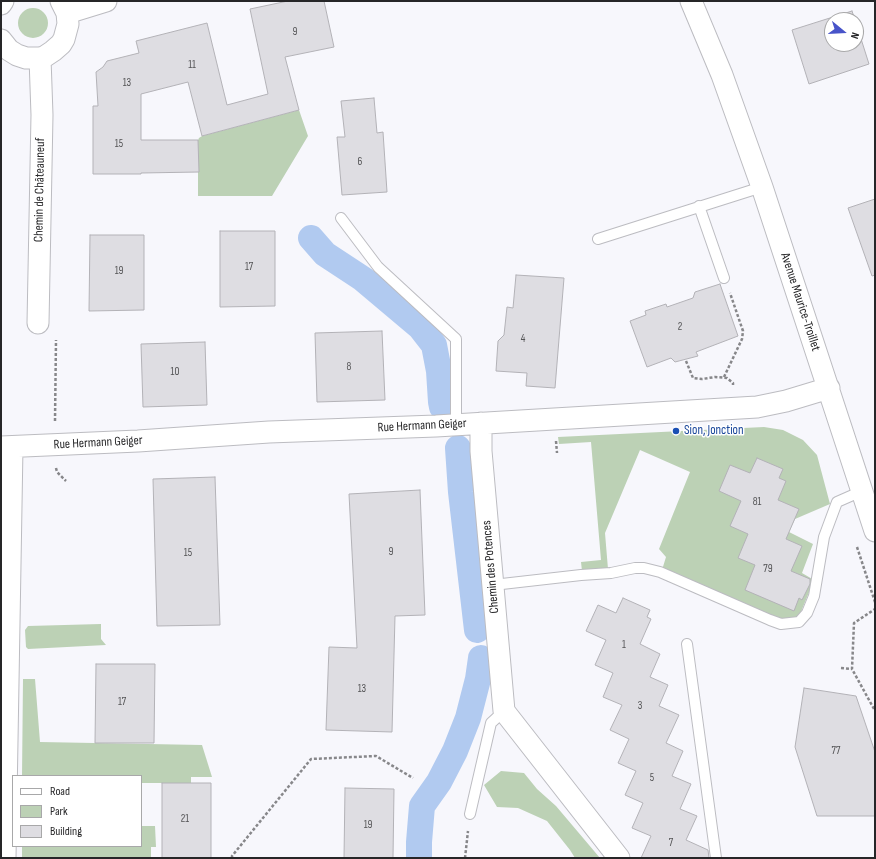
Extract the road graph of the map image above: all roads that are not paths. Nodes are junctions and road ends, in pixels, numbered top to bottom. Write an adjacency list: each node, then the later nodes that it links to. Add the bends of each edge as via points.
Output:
1 (3, 1): 5 (street)
2 (106, 1): 6 (street)
3 (691, 1): 9 (street, Avenue Maurice-Troillet)
4 (704, 1): 9 (street, Avenue Maurice-Troillet)
5 (1, 4)
6 (64, 7): 8 (street, via 68,24 64,39 58,48)
7 (1, 40): 8 (street, via 17,55)
8 (40, 58): 15 (street, Chemin de Châteauneuf, via 42,115)
9 (722, 75): 10 (street, Avenue Maurice-Troillet)
10 (762, 187): 11 (lane); 16 (street, Avenue Maurice-Troillet)
11 (699, 206): 13 (lane); 14 (lane)
12 (341, 218): 18 (lane, via 378,267 456,339)
13 (598, 239)
14 (724, 278)
15 (38, 323)
16 (828, 388): 17 (street, Rue Hermann Geiger, via 757,407); 20 (street, Avenue Maurice-Troillet)
17 (481, 423): 18 (street, Rue Hermann Geiger); 22 (street, Chemin des Potences, via 481,451)
18 (456, 424): 19 (street, Rue Hermann Geiger)
19 (7, 447): 26 (street, Rue Hermann Geiger)
20 (862, 491): 21 (street, Avenue Maurice-Troillet); 22 (lane, via 837,502 824,536 814,596 808,613 799,622 781,624 660,572 644,568)
21 (875, 531)
22 (493, 585): 24 (street, Chemin des Potences)
23 (687, 644): 28 (lane)
24 (504, 711): 25 (lane, via 491,723); 27 (street)
25 (470, 814)
26 (5, 858)
27 (619, 858)
28 (716, 858)

